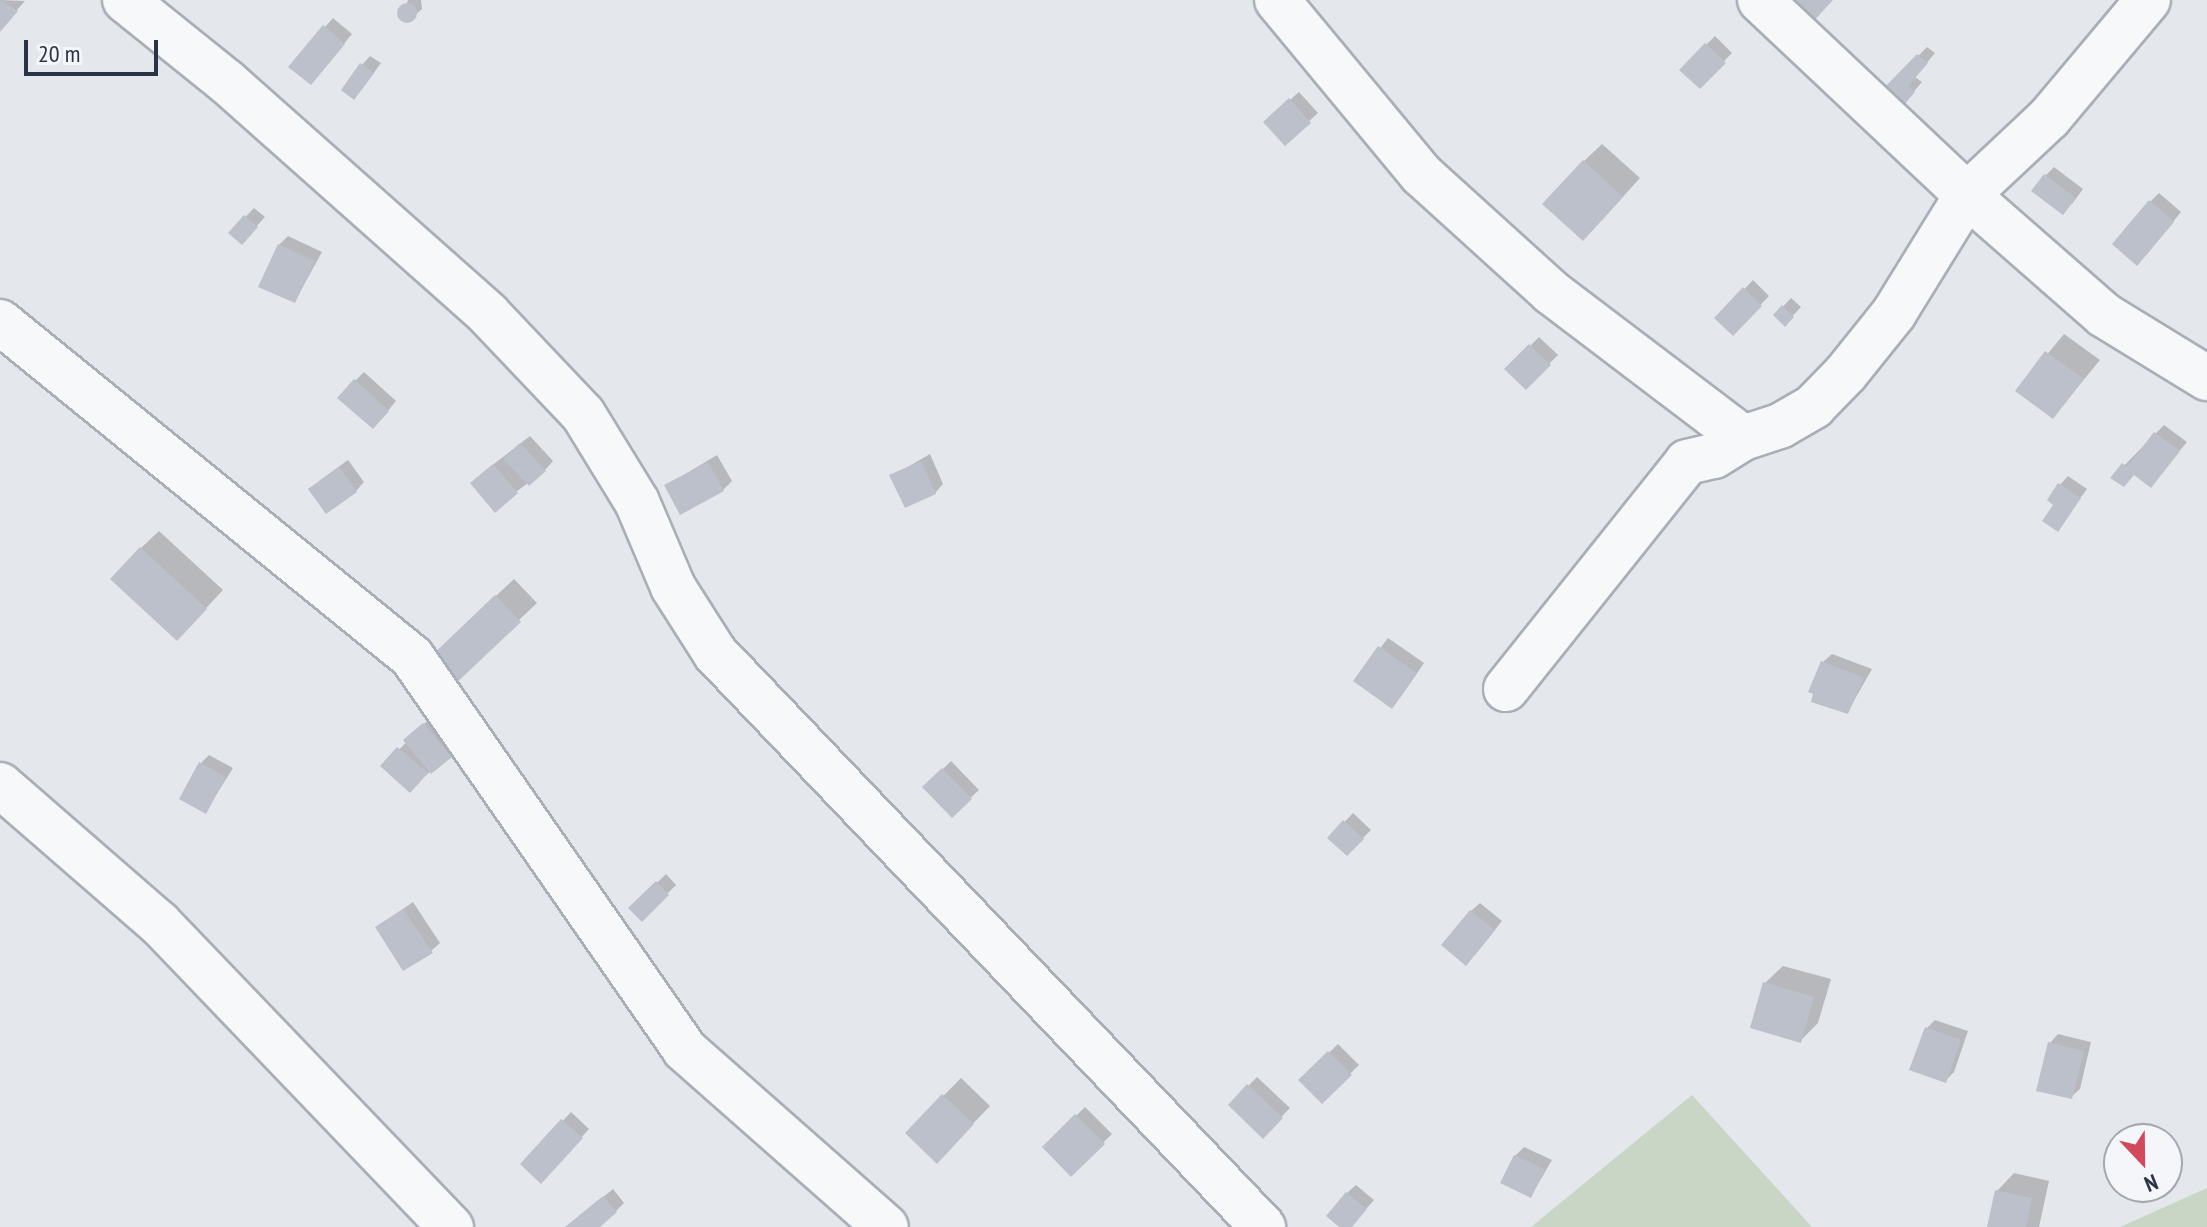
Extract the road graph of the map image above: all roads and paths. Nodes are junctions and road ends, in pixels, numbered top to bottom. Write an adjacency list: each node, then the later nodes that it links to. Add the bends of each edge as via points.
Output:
1 (125, 0): 13 (street, via 227,82 488,314 583,414 637,502 673,587 715,653)
2 (1277, 0): 8 (street, via 1421,174 1551,292)
3 (1760, 0): 5 (street)
4 (2148, 0): 5 (street, via 2049,118)
5 (1967, 195): 7 (street, via 2104,315); 8 (street, via 1894,313 1846,373 1814,406 1780,426)
6 (5, 335): 12 (street, via 412,657 684,1049)
7 (2207, 378)
8 (1743, 438): 9 (street, via 1714,456 1687,462)
9 (1506, 689)
10 (0, 785): 11 (street, via 159,923)
11 (451, 1227)
12 (886, 1227)
13 (1263, 1227)

